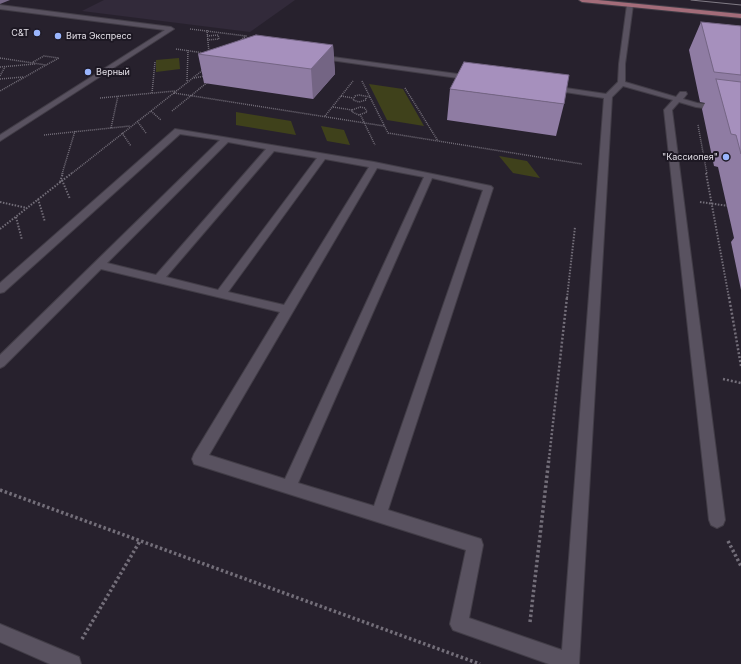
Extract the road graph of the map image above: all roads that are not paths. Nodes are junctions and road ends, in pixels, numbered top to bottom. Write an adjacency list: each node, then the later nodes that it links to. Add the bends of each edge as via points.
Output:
1 (582, 0): 2 (main road)
2 (630, 5): 4 (main road); 7 (lane)
3 (0, 7): 12 (lane, via 171,29)
4 (741, 16)
5 (310, 56): 6 (lane)
6 (481, 79)
7 (622, 83): 9 (lane); 10 (lane)
8 (543, 87): 9 (lane)
9 (608, 96): 29 (lane)
10 (680, 97): 11 (lane, via 696,105); 26 (lane, via 668,110)
11 (741, 111)
12 (0, 139)
13 (226, 139): 14 (lane); 18 (lane); 20 (lane, via 178,131)
14 (272, 148): 15 (lane); 19 (lane)
15 (323, 156): 16 (lane); 21 (lane)
16 (374, 165): 17 (lane); 22 (lane)
17 (429, 175): 24 (lane); 25 (lane, via 488,188)
18 (99, 265): 19 (lane); 23 (lane)
19 (159, 279): 21 (lane)
20 (0, 289)
21 (221, 294): 22 (lane)
22 (287, 310): 24 (lane, via 199,458)
23 (0, 363)
24 (289, 487): 25 (lane)
25 (379, 514): 29 (lane, via 475,545 459,624)
26 (717, 520)
27 (0, 633): 28 (lane)
28 (70, 663)
29 (570, 663)

